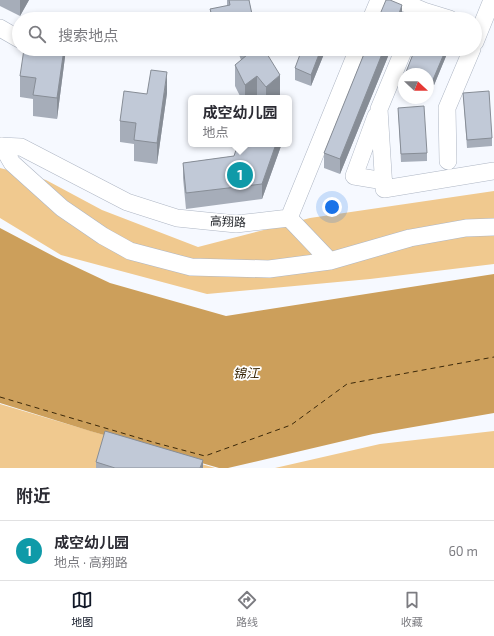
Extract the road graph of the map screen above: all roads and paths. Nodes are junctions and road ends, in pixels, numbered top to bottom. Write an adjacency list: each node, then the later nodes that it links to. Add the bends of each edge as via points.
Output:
1 (379, 0): 5 (street)
2 (397, 0): 4 (street)
3 (492, 0): 7 (street)
4 (421, 10)
5 (374, 12)
6 (0, 28): 8 (street)
7 (482, 29)
8 (12, 35)
9 (355, 56): 17 (street)
10 (401, 56): 12 (street)
11 (469, 56): 14 (street, via 447,108)
12 (379, 109): 16 (street); 16 (street, via 354,176)
13 (1, 146): 17 (street, 高翔路, via 21,147 127,202 177,218 236,224); 19 (street, via 12,163 62,208 130,251 190,267 268,269)
14 (448, 161)
15 (494, 171): 16 (street, via 384,189)
16 (384, 181)
17 (289, 218): 19 (street)
18 (494, 227): 19 (street, via 466,228 410,238)
19 (330, 261)

